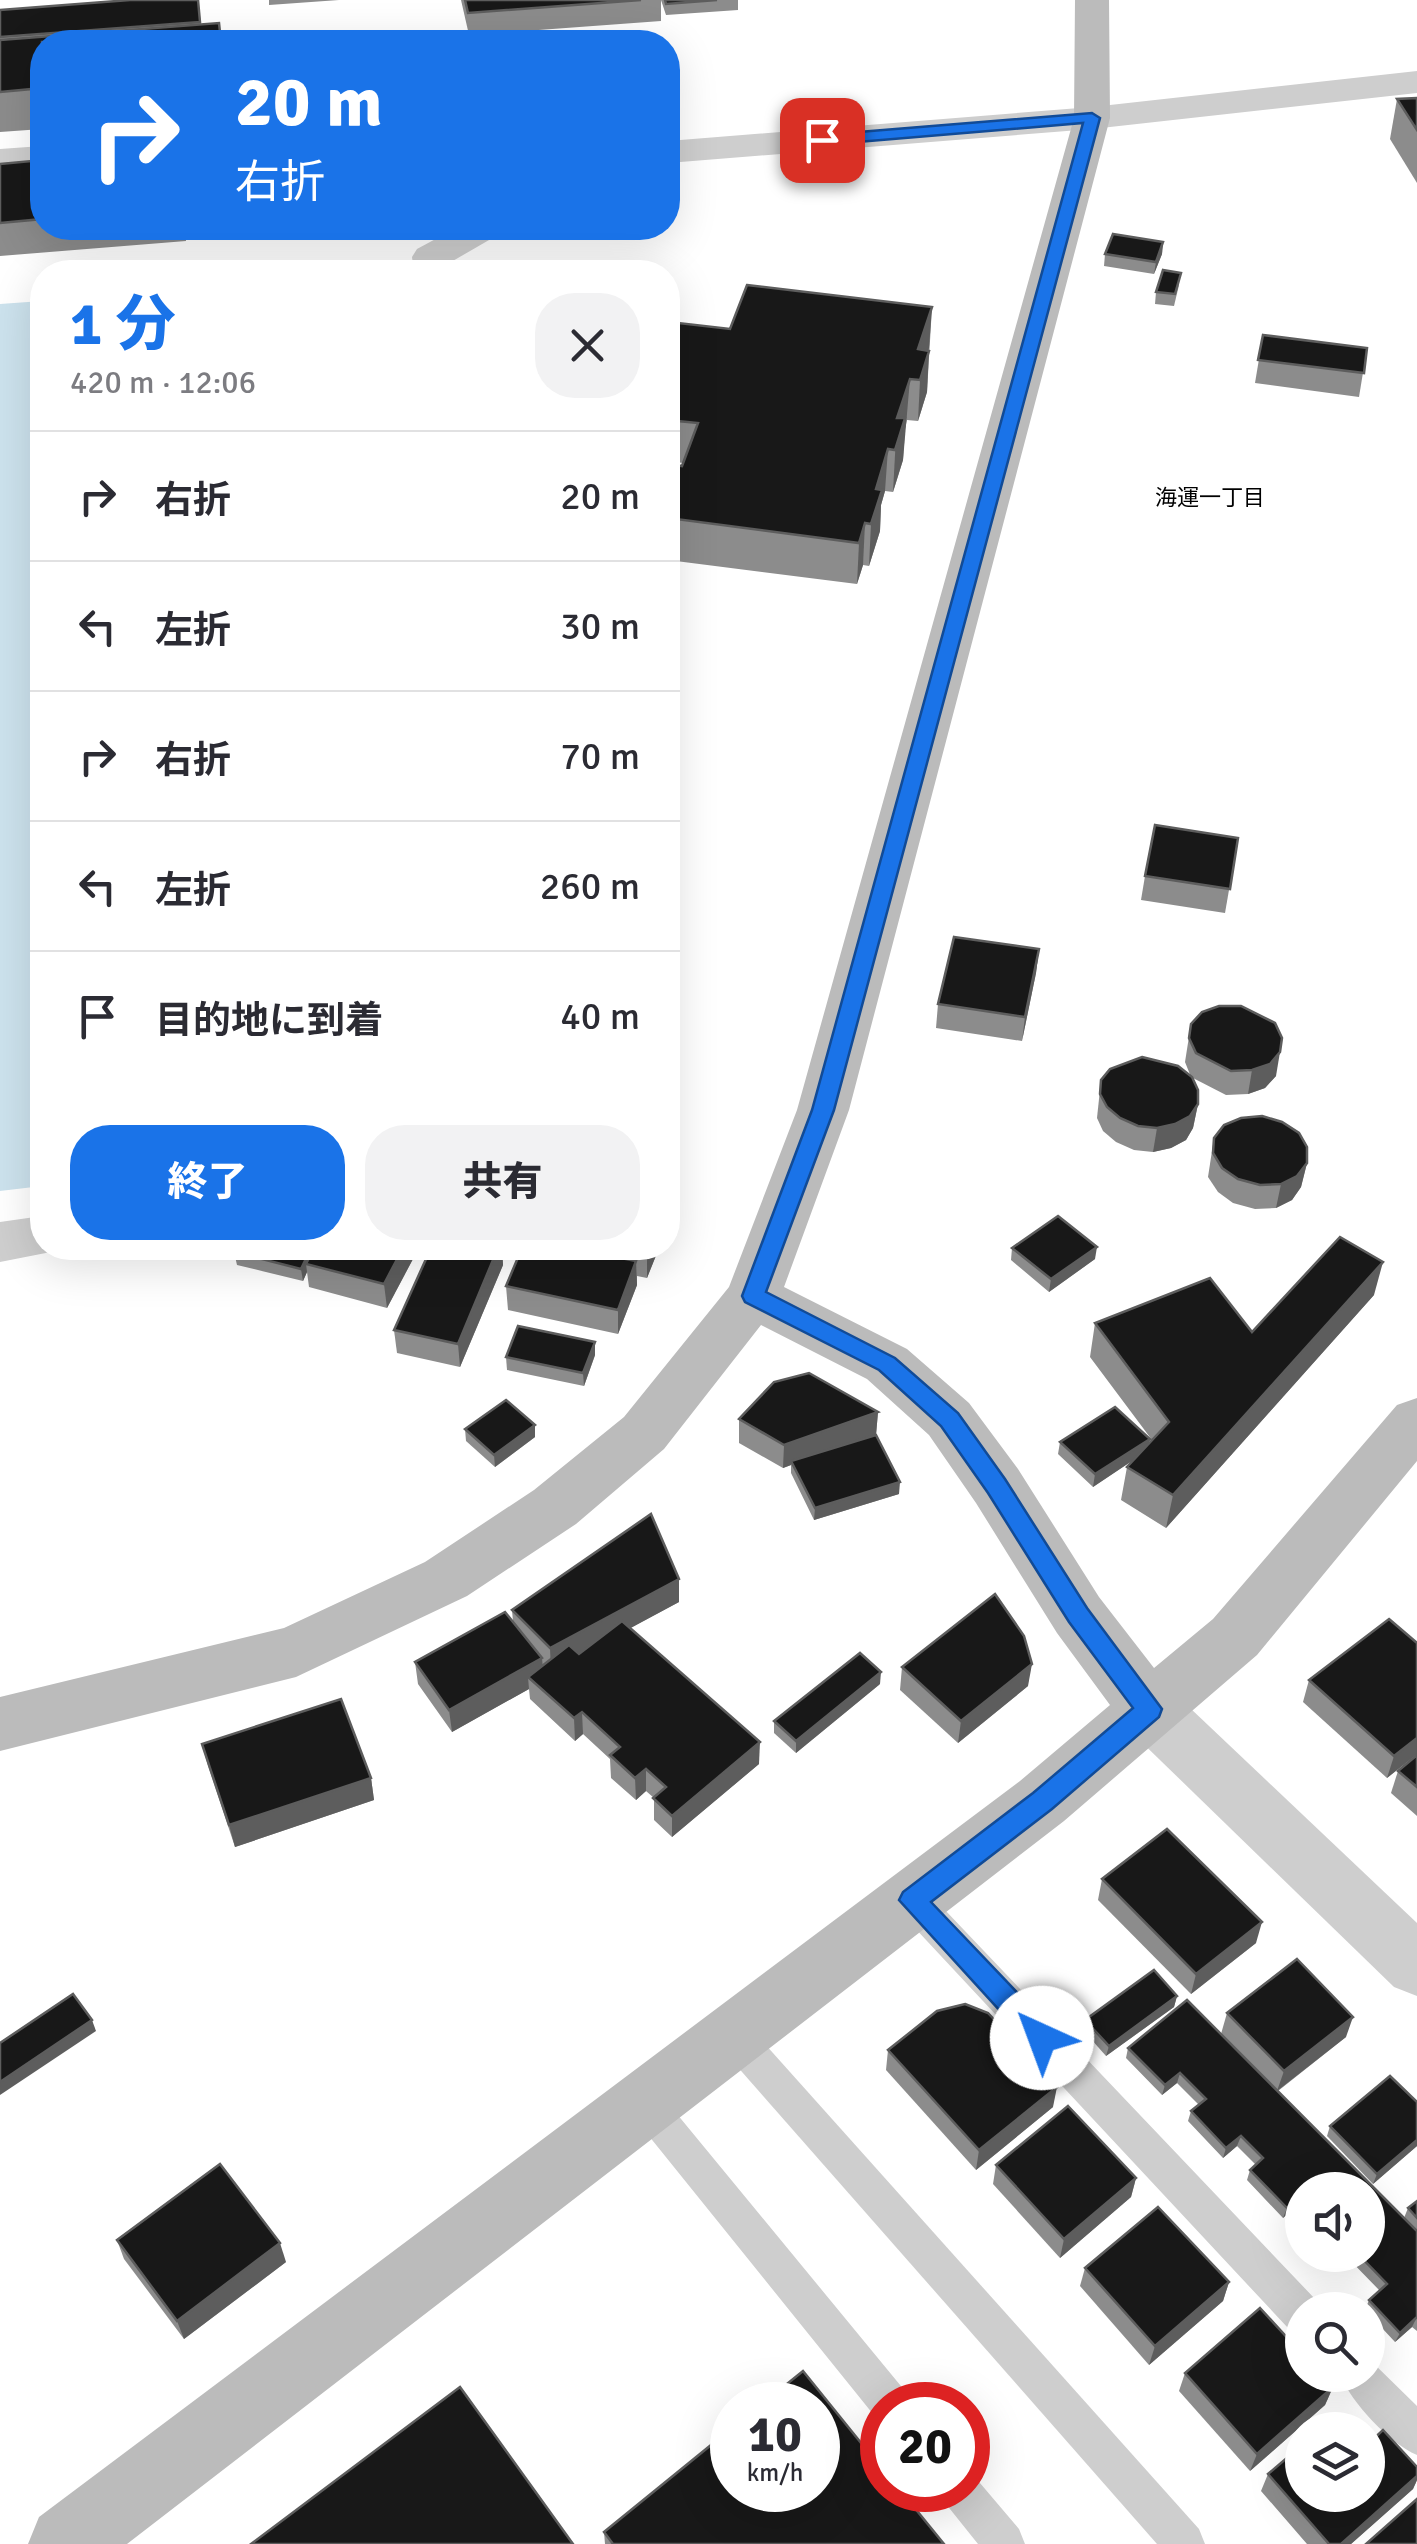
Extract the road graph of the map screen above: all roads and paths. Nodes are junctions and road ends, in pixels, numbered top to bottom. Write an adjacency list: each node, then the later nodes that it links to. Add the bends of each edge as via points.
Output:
1 (1092, 0): 3 (street)
2 (1417, 82): 3 (street)
3 (1092, 118): 4 (street); 11 (street, via 823,1110)
4 (680, 151)
5 (30, 158): 6 (street)
6 (0, 160)
7 (462, 240): 8 (street)
8 (432, 260)
9 (30, 1238): 10 (street)
10 (0, 1242)
11 (754, 1296): 13 (street, via 887,1364 949,1420 1078,1615); 14 (street, via 644,1434 555,1507 446,1579 296,1651)
12 (1414, 1430): 13 (street, via 1235,1636)
13 (1150, 1709): 15 (street); 16 (street)
14 (0, 1724)
15 (912, 1900): 17 (street); 19 (lane)
16 (1417, 1966)
17 (734, 2036): 18 (street); 26 (lane)
18 (645, 2104): 20 (lane); 24 (street)
19 (1285, 2296)
20 (872, 2382)
21 (1376, 2392): 22 (lane)
22 (1417, 2435)
23 (978, 2512): 25 (lane)
24 (66, 2544)
25 (1004, 2544)
26 (1184, 2544)

